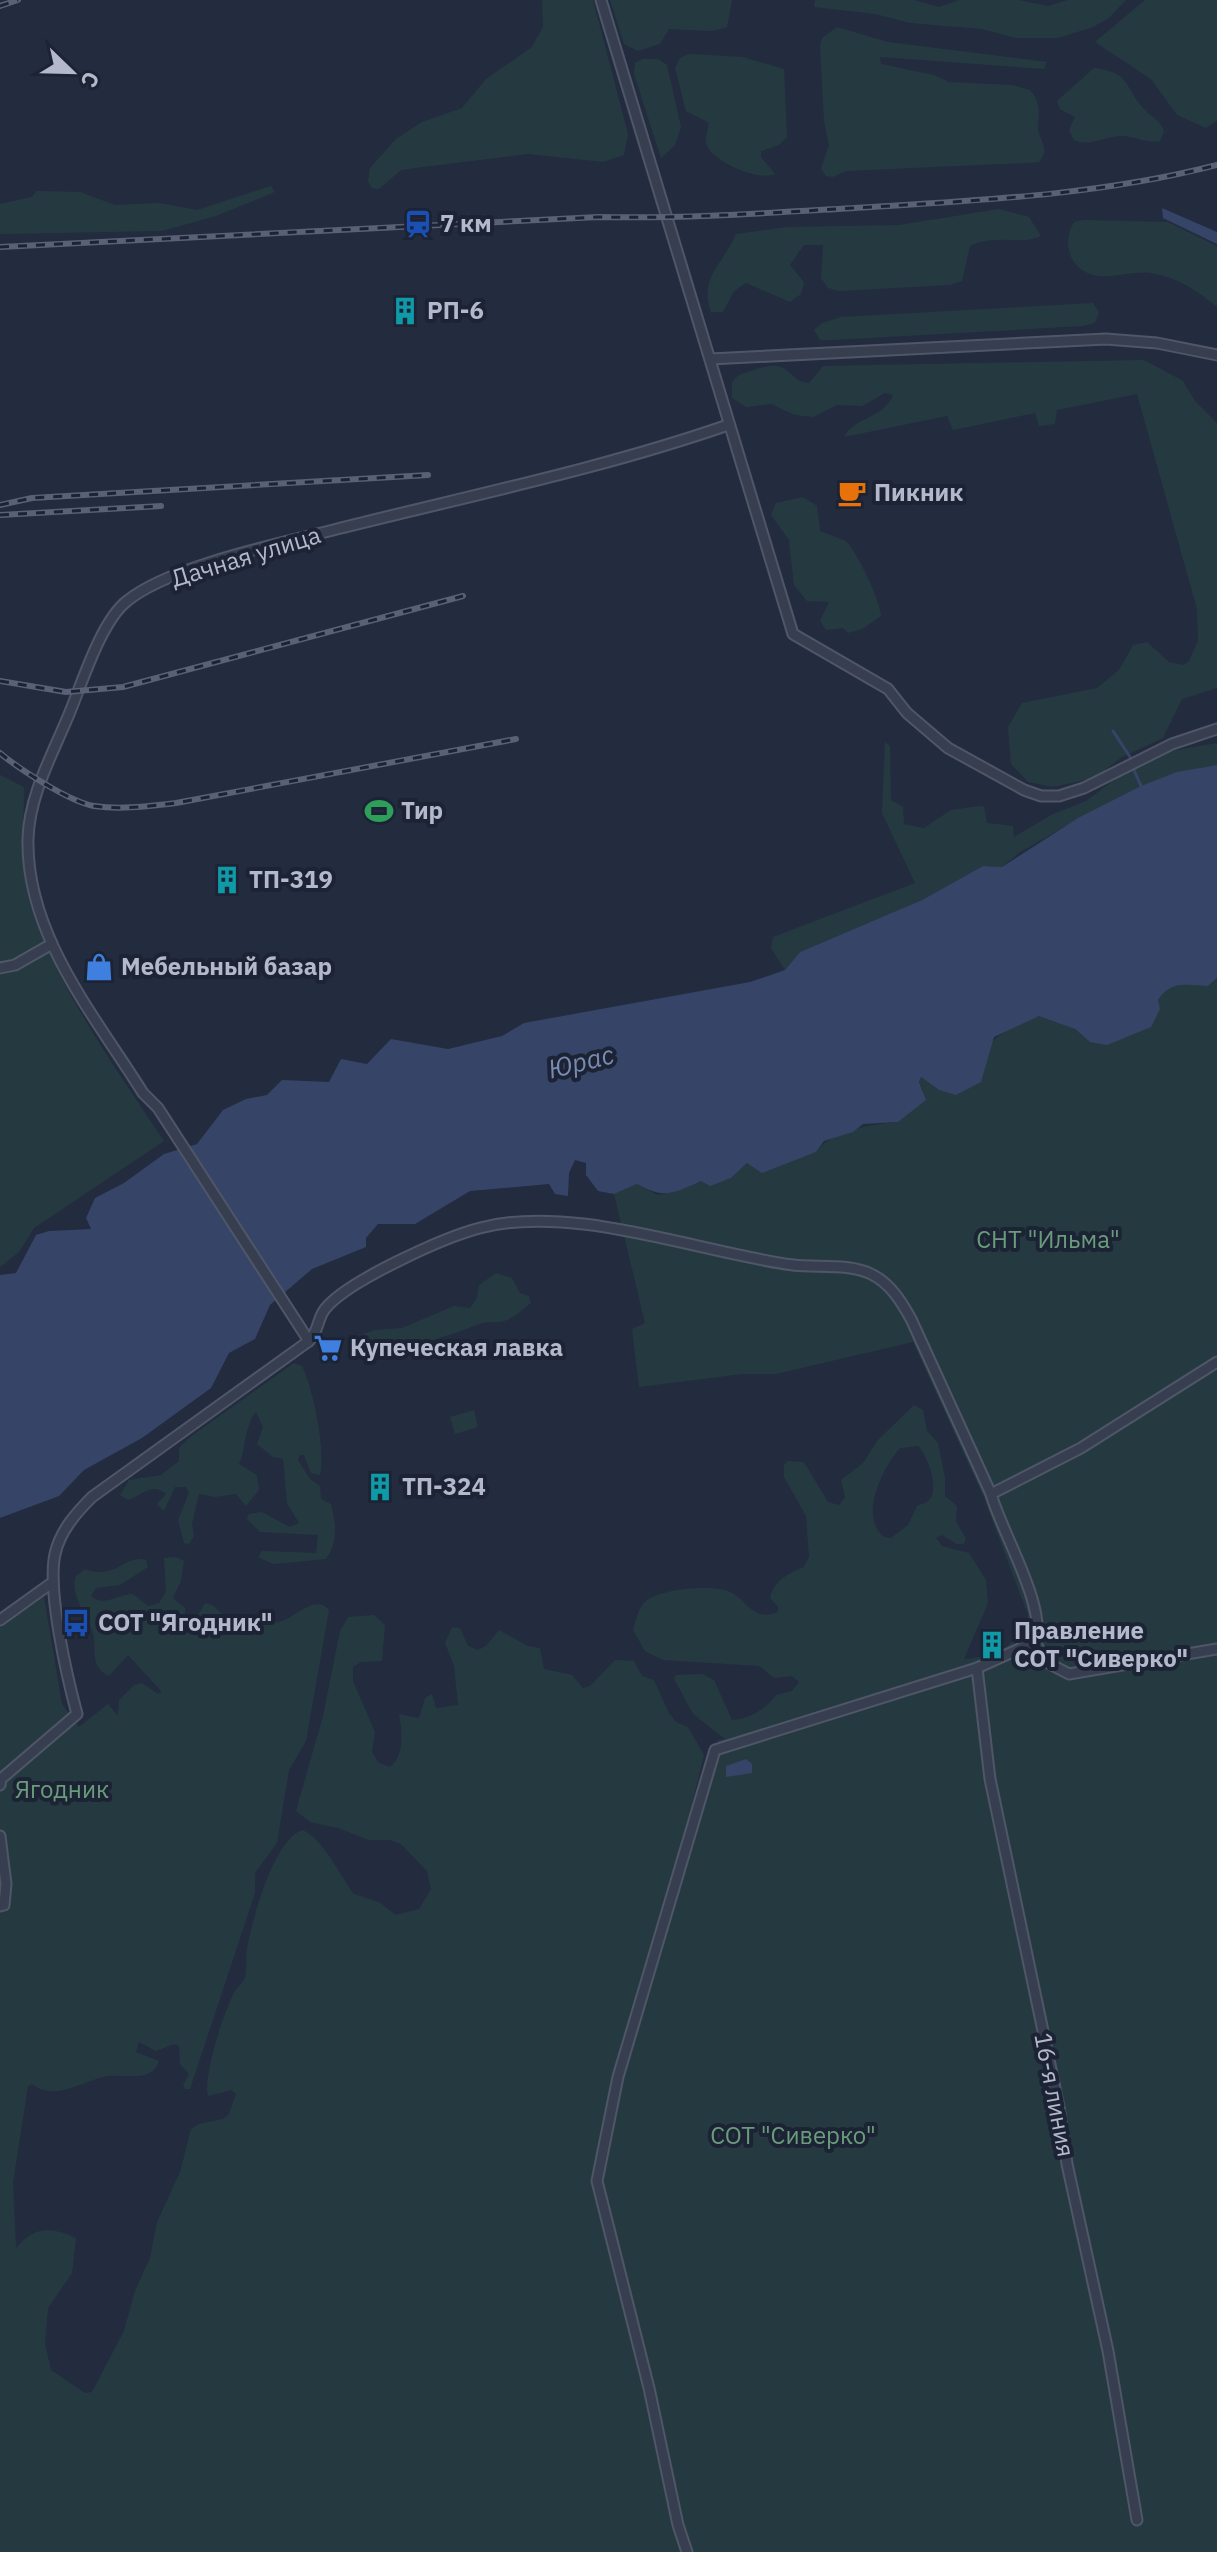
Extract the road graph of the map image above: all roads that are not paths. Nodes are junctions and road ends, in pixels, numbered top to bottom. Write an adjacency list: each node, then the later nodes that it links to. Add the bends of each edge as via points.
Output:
1 (601, 0): 3 (street)
2 (1217, 355): 3 (street, via 1106,339)
3 (710, 359): 4 (street)
4 (728, 425): 5 (street, via 793,634 888,689 948,748 1024,790 1059,796); 6 (street, Дачная улица, via 661,448 260,548 173,577 126,601 105,632 35,798 28,837 31,873)
5 (1217, 729)
6 (50, 945): 7 (street); 8 (street, Дачная улица)
7 (0, 968)
8 (309, 1341): 10 (street, via 323,1311 348,1288 480,1228 516,1223 611,1230 792,1265 859,1269 882,1281 905,1307); 11 (street, via 92,1497 63,1533)
9 (1217, 1362): 10 (street, via 1081,1448)
10 (991, 1494): 13 (street, via 1032,1600 1040,1629)
11 (53, 1582): 12 (street); 16 (street, via 77,1714)
12 (0, 1620)
13 (1035, 1642): 14 (street, via 1046,1662 1069,1674); 15 (street)
14 (1217, 1649)
15 (977, 1668): 19 (street, 16-я линия, via 990,1779 1108,2351); 20 (street, via 715,1750 618,2077 597,2181)
16 (0, 1785)
17 (0, 1836): 18 (street, via 6,1884)
18 (0, 1906)
19 (1137, 2520)
20 (687, 2552)

